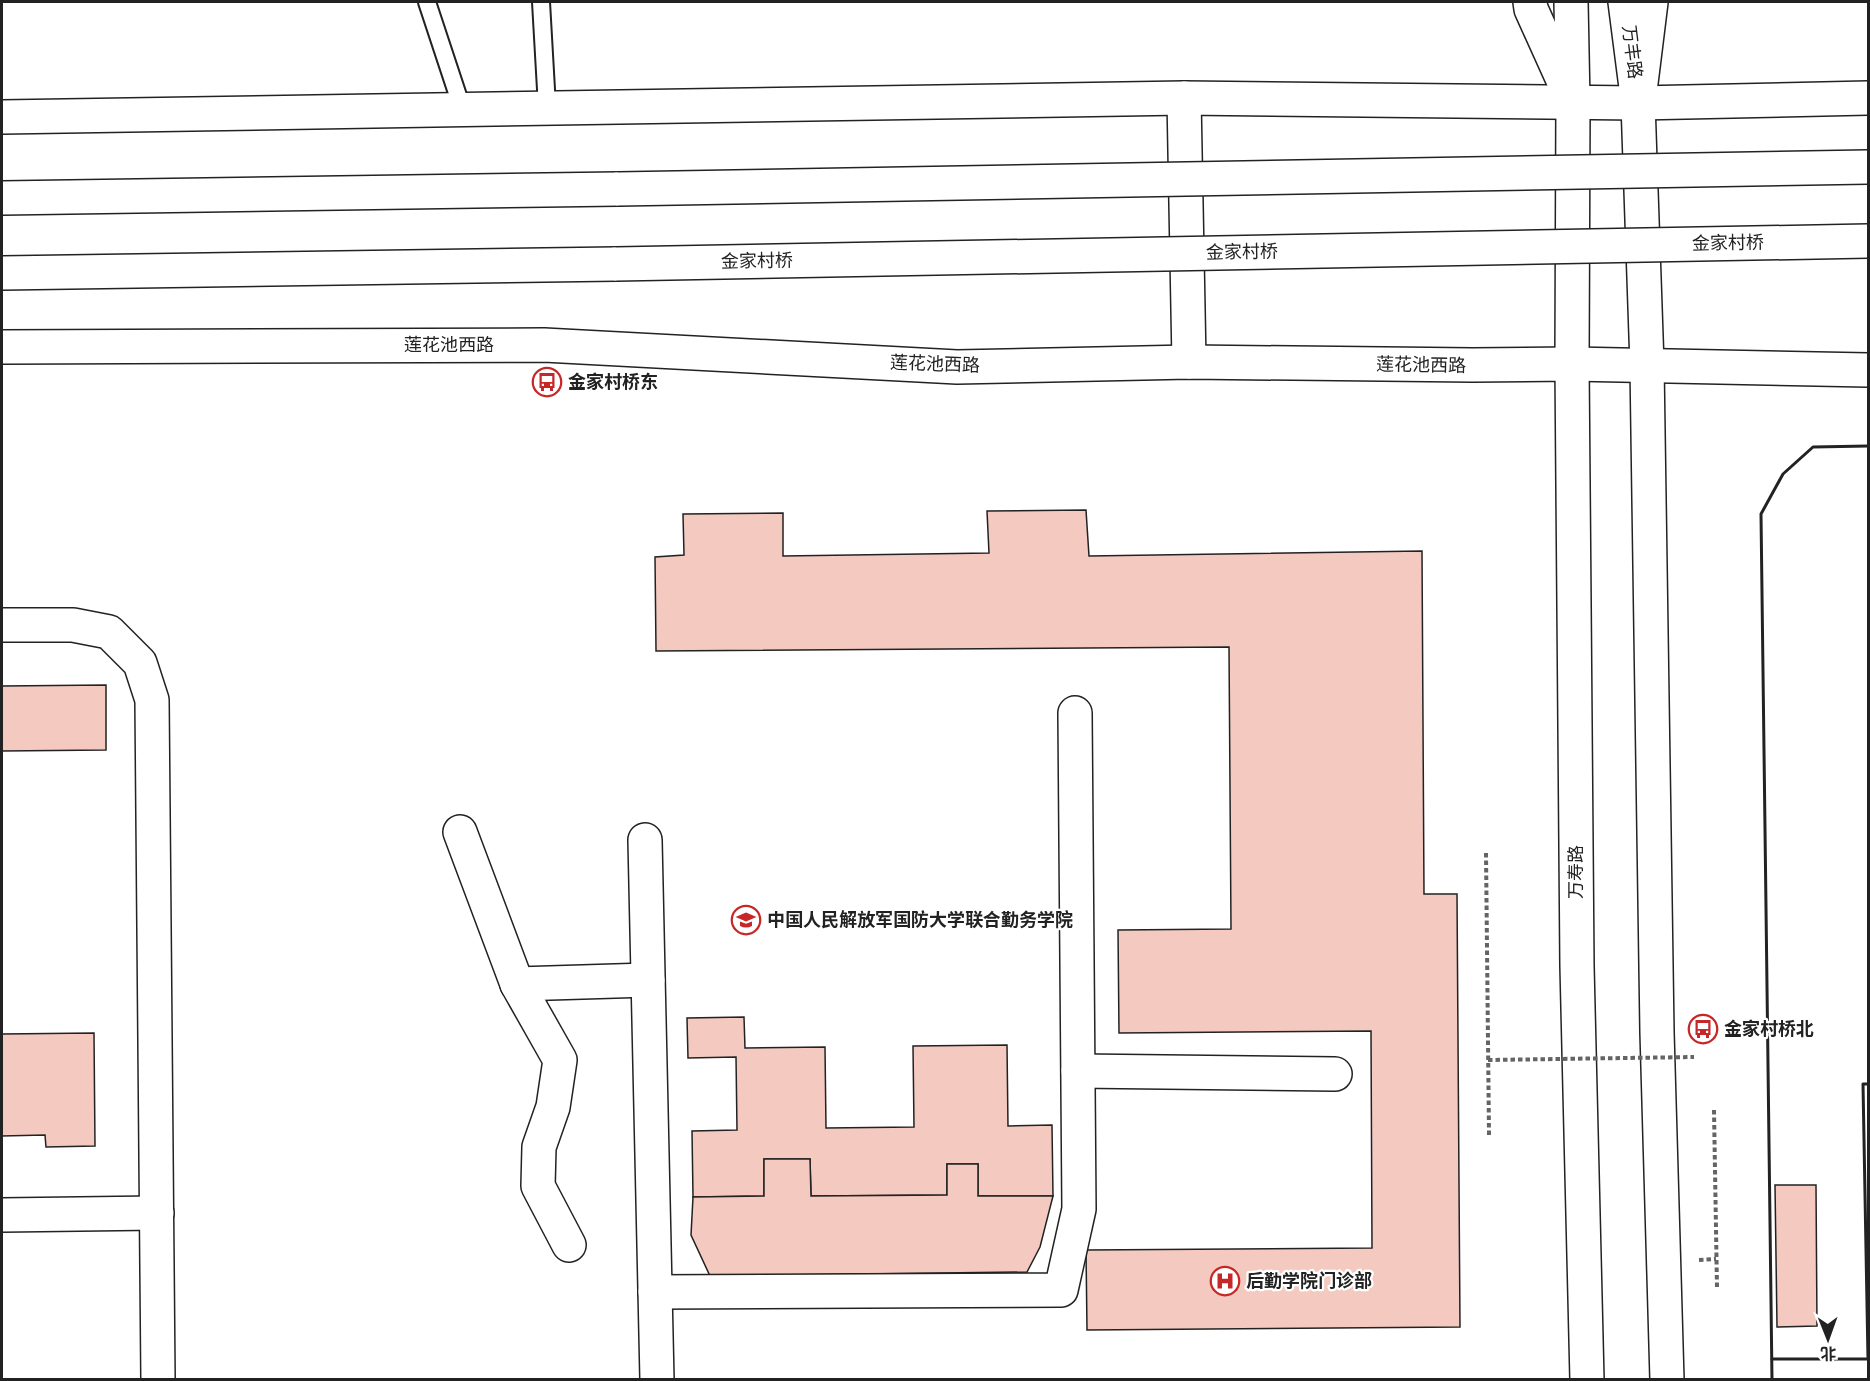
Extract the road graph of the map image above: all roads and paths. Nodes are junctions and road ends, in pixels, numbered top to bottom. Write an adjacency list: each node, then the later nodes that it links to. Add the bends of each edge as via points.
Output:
1 (427, 2): 12 (lane)
2 (541, 2): 11 (lane)
3 (1530, 2): 9 (main road)
4 (1571, 2): 9 (main road)
5 (1626, 2): 10 (main road, 万丰路)
6 (1651, 2): 10 (main road)
7 (1184, 98): 9 (main road); 11 (main road); 19 (main road)
8 (1869, 98): 10 (main road)
9 (1573, 102): 10 (main road); 20 (main road, 万寿路)
10 (1638, 103): 21 (main road)
11 (547, 107): 12 (main road)
12 (462, 108): 13 (main road)
13 (2, 117)
14 (1869, 167): 15 (main road, bridge)
15 (2, 198)
16 (1869, 241): 17 (main road, 金家村桥, bridge)
17 (2, 273)
18 (2, 347): 19 (main road, 莲花池西路, via 544,345 957,367)
19 (1189, 362): 20 (main road, 莲花池西路)
20 (1572, 364): 21 (main road, 莲花池西路); 43 (main road, 万寿路, via 1577,978)
21 (1647, 365): 22 (main road, 莲花池西路); 44 (main road, via 1656,1032)
22 (1869, 370)
23 (2, 625): 36 (main road, via 73,625 109,632 140,663 152,700)
24 (1075, 713): 32 (main road)
25 (460, 832): 29 (main road)
26 (645, 840): 28 (main road)
27 (1486, 853): 31 (path)
28 (648, 980): 29 (main road); 40 (main road)
29 (517, 984): 38 (main road, via 560,1060 553,1107 539,1147 538,1186)
30 (1694, 1057): 31 (path, bridge)
31 (1488, 1059): 35 (path)
32 (1078, 1071): 33 (main road); 40 (main road, via 1079,1209 1061,1290)
33 (1335, 1074)
34 (1714, 1110): 39 (path)
35 (1489, 1135)
36 (157, 1213): 37 (main road); 41 (main road)
37 (2, 1215)
38 (569, 1245)
39 (1717, 1288)
40 (655, 1292): 42 (main road)
41 (158, 1380)
42 (657, 1380)
43 (1587, 1380)
44 (1667, 1380)

